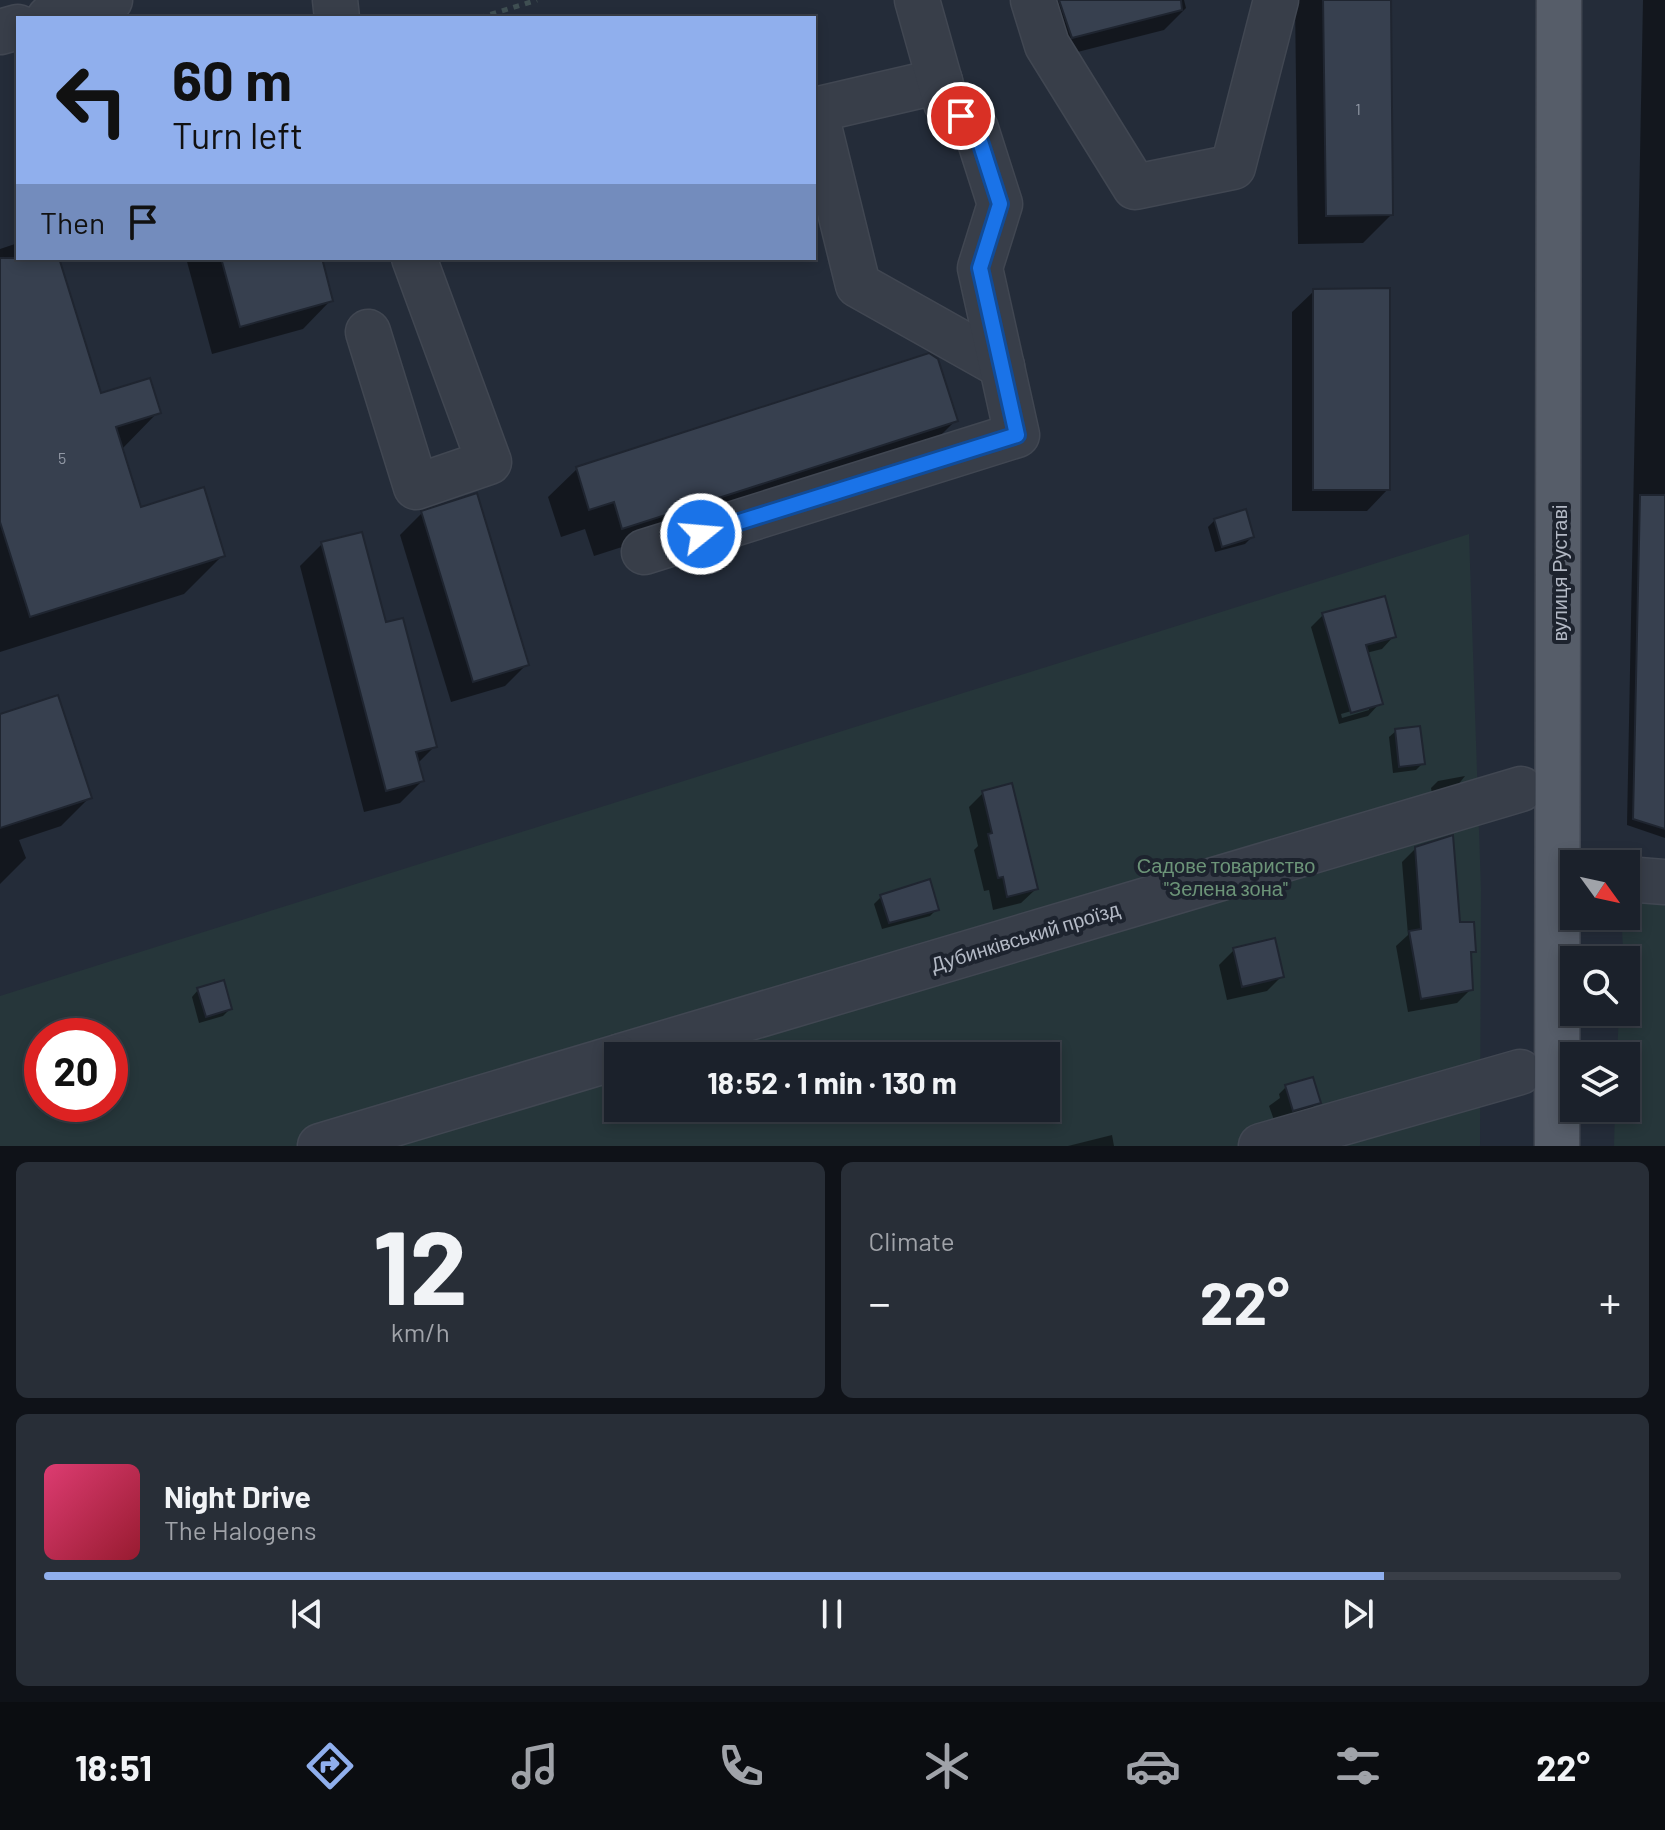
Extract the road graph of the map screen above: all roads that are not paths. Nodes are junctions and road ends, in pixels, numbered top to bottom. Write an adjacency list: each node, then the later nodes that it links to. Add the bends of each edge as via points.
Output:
1 (110, 0): 6 (street)
2 (917, 0): 7 (street)
3 (1033, 0): 4 (street, via 1047,45 1135,187 1233,167)
4 (1276, 0)
5 (1559, 0): 15 (main road, вулиця Руставі)
6 (56, 16)
7 (940, 81): 8 (street); 12 (street, via 946,103 976,129 1000,204 980,268)
8 (816, 110)
9 (816, 114): 12 (street, via 858,285)
10 (415, 260): 11 (street, via 489,462 416,487)
11 (368, 332)
12 (1002, 366): 13 (street, via 1017,435)
13 (644, 552)
14 (1521, 789): 19 (street, Дубинківський проїзд)
15 (1566, 850)
16 (1640, 880): 17 (street)
17 (1665, 882)
18 (1564, 930): 24 (main road, вулиця Руставі)
19 (667, 1042)
20 (604, 1061): 22 (street, Дубинківський проїзд)
21 (1520, 1072): 23 (street)
22 (320, 1146)
23 (1261, 1146)
24 (1557, 1146)

